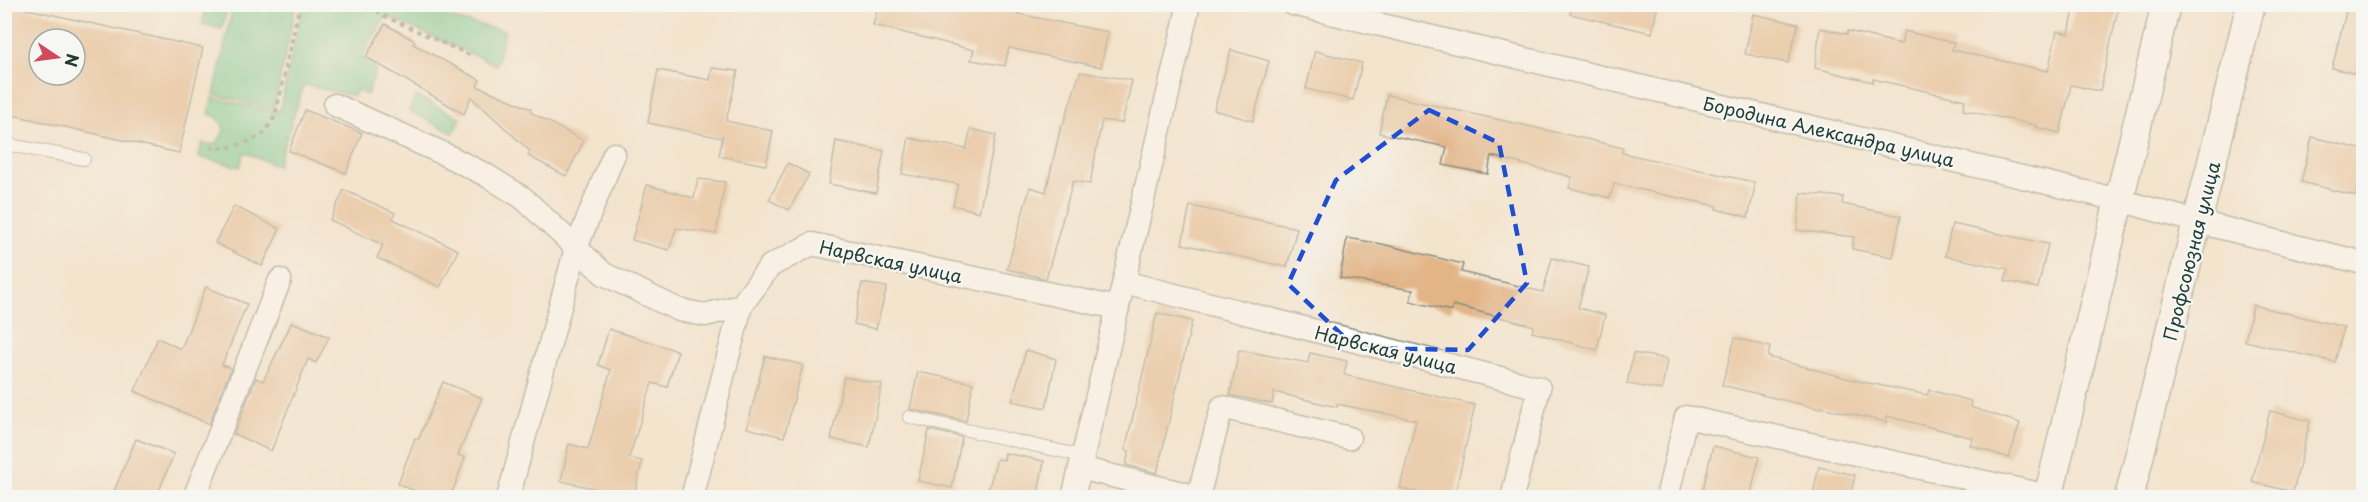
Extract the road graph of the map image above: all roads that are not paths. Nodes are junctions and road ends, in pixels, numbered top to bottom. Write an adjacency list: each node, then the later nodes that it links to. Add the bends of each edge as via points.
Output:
1 (1189, 4): 14 (street)
2 (1293, 4): 9 (street, Бородина Александра улица)
3 (2166, 4): 9 (street)
4 (2251, 4): 10 (street, Профсоюзная улица)
5 (335, 105): 11 (street, via 486,175 523,198)
6 (4, 144): 8 (lane)
7 (614, 154): 11 (street)
8 (84, 159)
9 (2119, 200): 10 (street, Бородина Александра улица); 20 (street)
10 (2198, 222): 12 (street, Бородина Александра улица); 27 (street, Профсоюзная улица)
11 (576, 248): 15 (street, via 604,274 679,310 705,315); 22 (street)
12 (2364, 263)
13 (280, 280): 21 (street)
14 (1124, 282): 16 (street); 25 (street, Нарвская улица, via 1539,388)
15 (741, 306): 16 (street, Нарвская улица, via 770,266 812,244); 23 (street, Нарвская улица)
16 (1118, 308): 19 (street)
17 (909, 417): 19 (lane)
18 (1349, 438): 19 (street, via 1222,407 1198,497)
19 (1081, 462): 24 (street)
20 (2049, 497): 26 (street, via 1686,417)
21 (194, 498)
22 (508, 498)
23 (692, 498)
24 (1073, 498)
25 (1512, 498)
26 (1667, 498)
27 (2128, 498)

